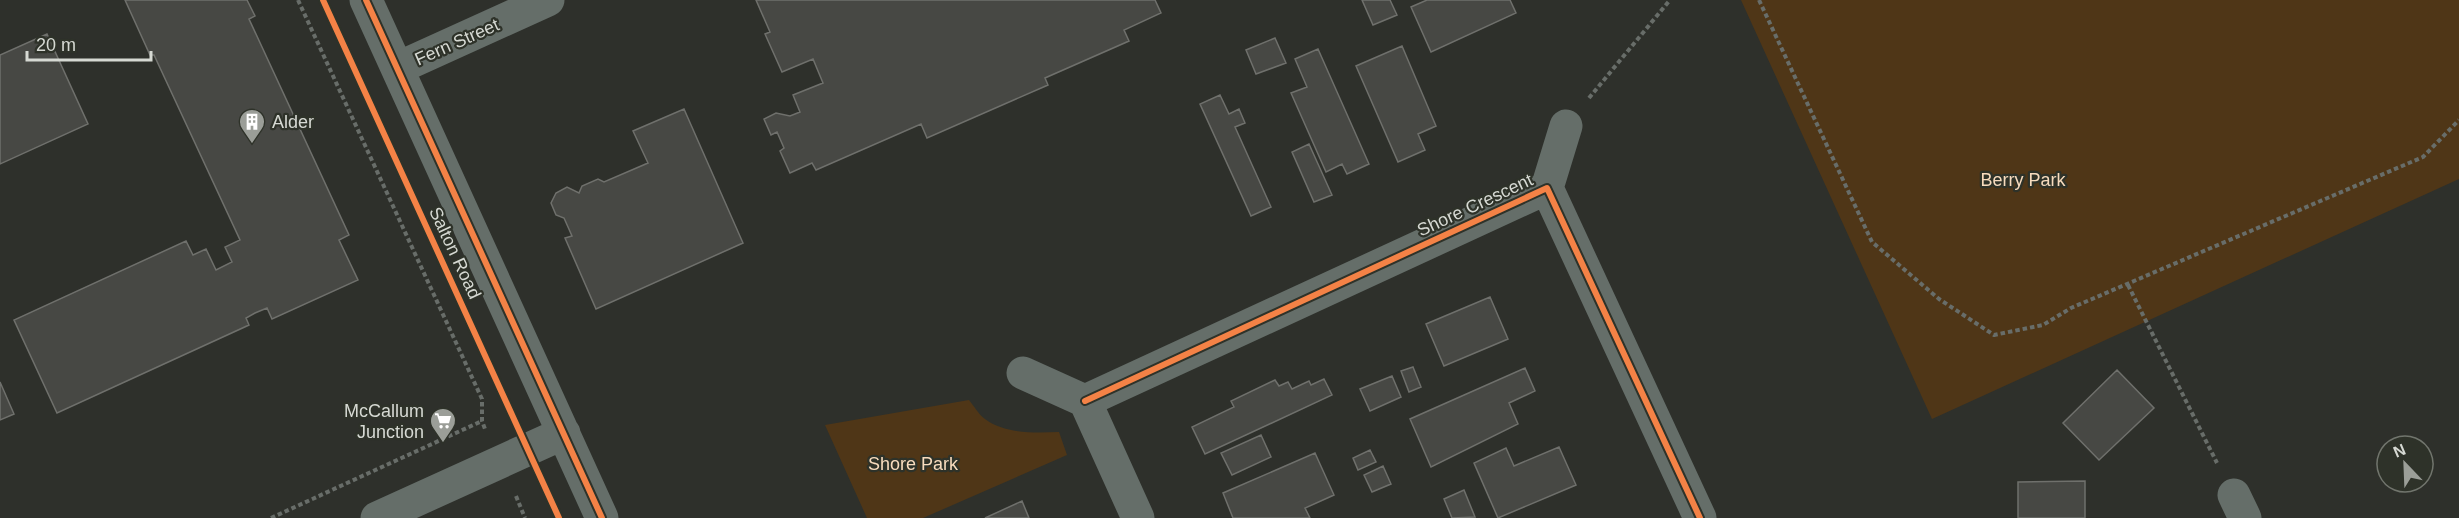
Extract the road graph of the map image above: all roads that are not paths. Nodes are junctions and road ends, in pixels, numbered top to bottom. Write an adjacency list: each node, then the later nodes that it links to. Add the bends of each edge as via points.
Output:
1 (366, 0): 3 (street, Salton Road)
2 (548, 0): 3 (street, Fern Street)
3 (398, 68): 8 (street, Salton Road)
4 (1566, 126): 5 (street, Shore Crescent)
5 (1547, 188): 7 (street, Shore Crescent); 12 (street, Shore Crescent)
6 (1023, 373): 7 (street)
7 (1085, 401): 11 (street)
8 (564, 433): 9 (street); 10 (street, Salton Road)
9 (377, 518)
10 (602, 518)
11 (1138, 518)
12 (1700, 518)

